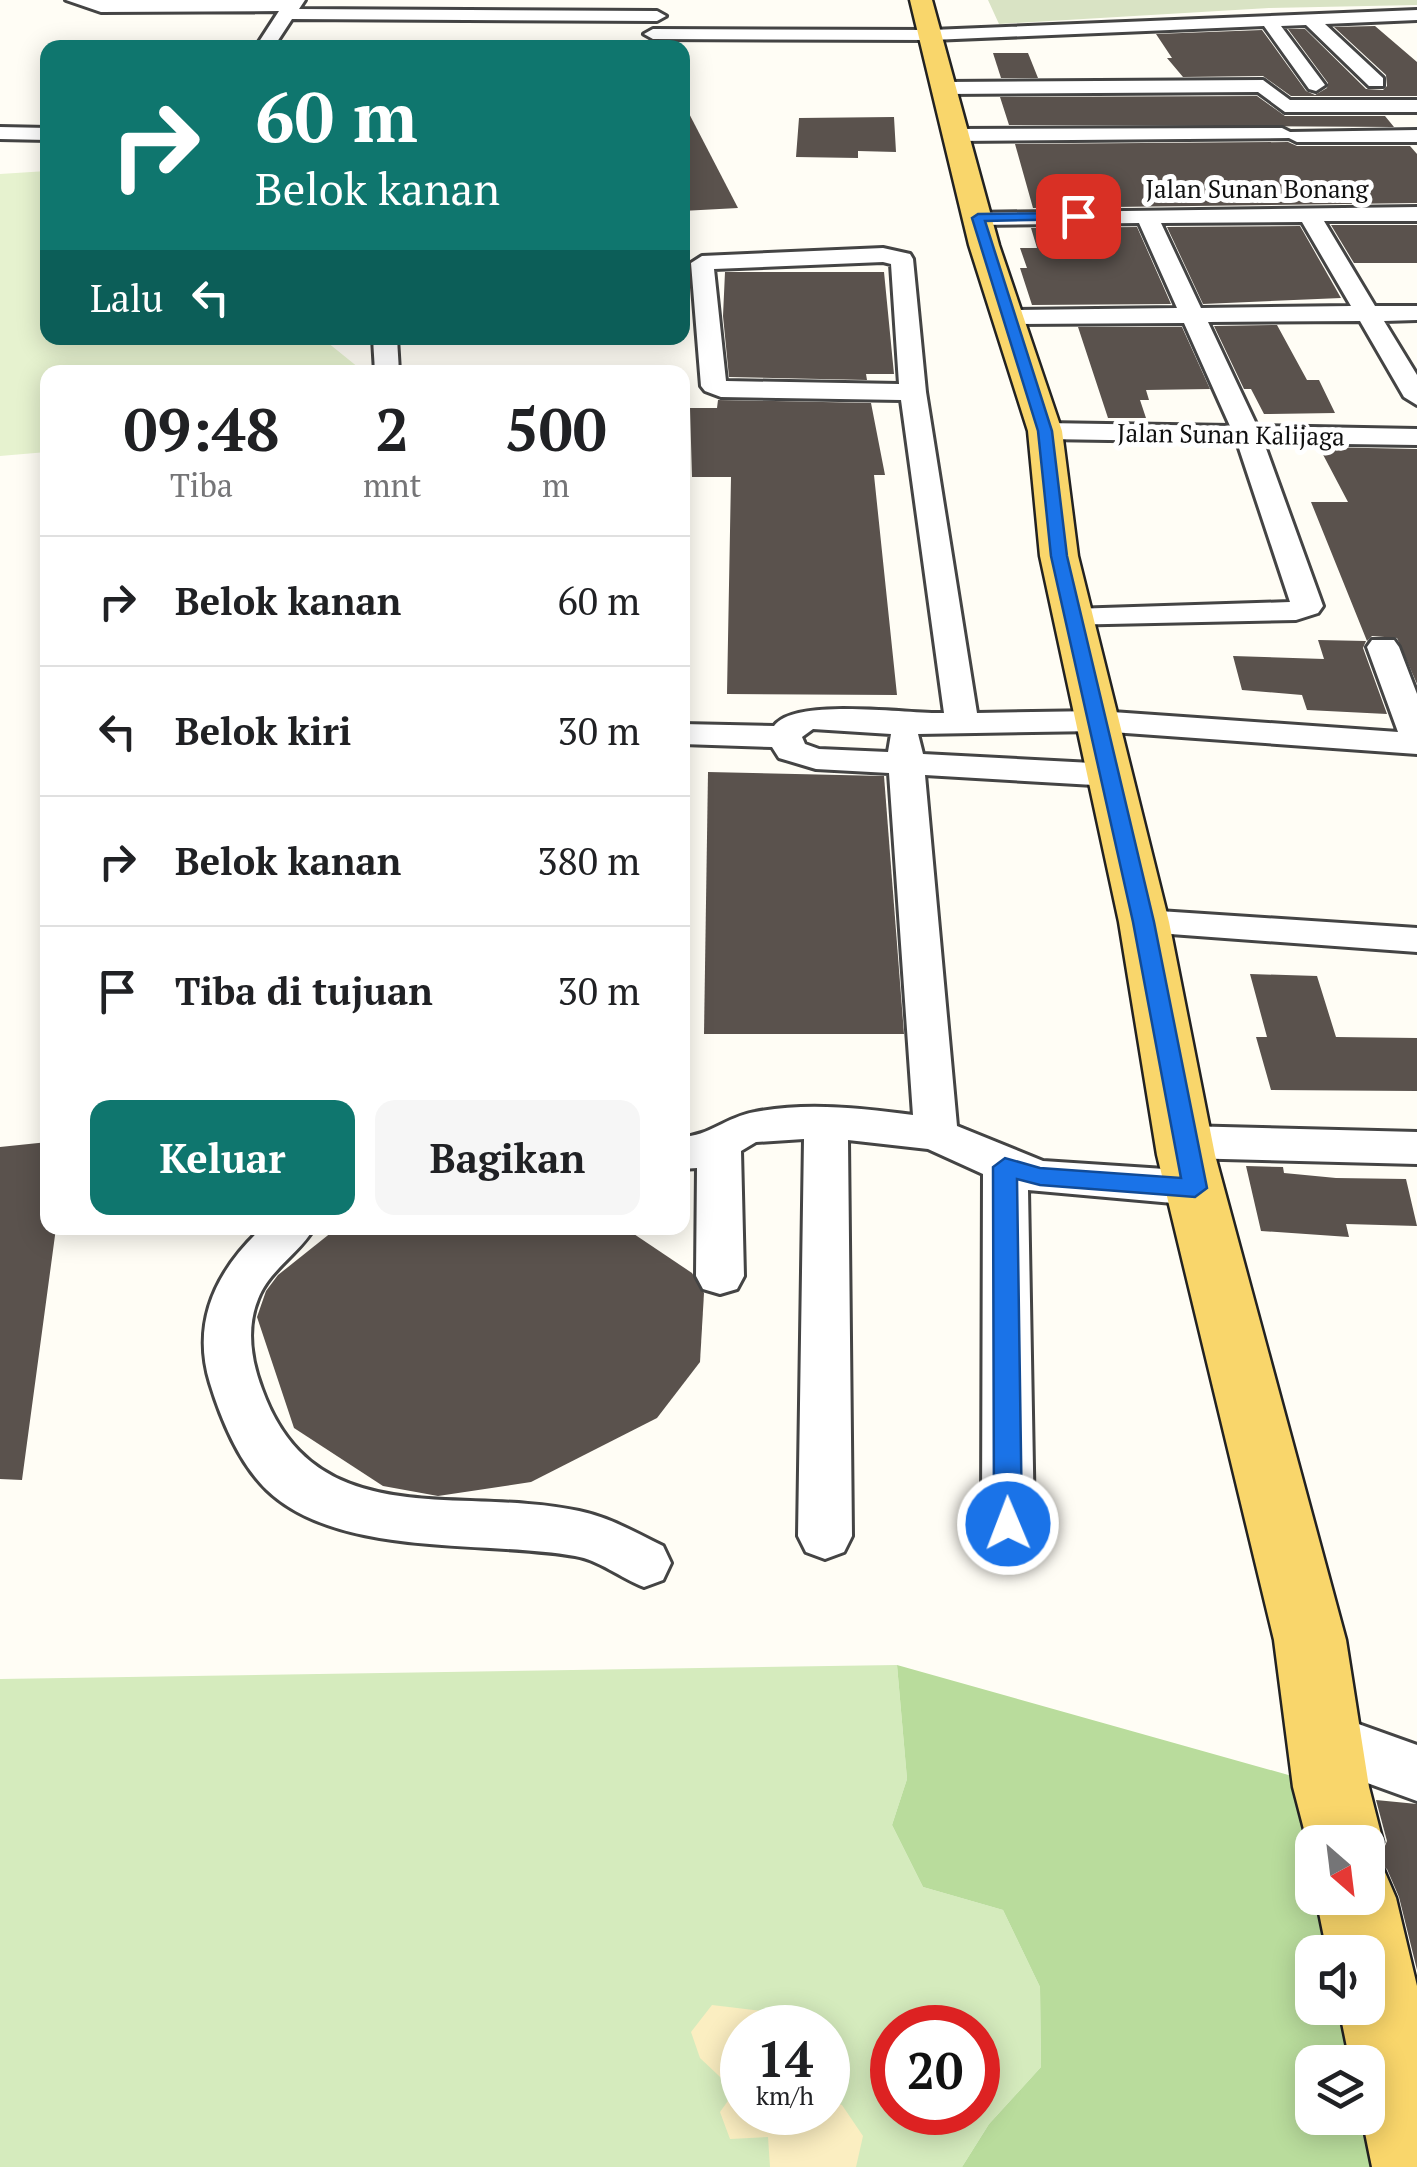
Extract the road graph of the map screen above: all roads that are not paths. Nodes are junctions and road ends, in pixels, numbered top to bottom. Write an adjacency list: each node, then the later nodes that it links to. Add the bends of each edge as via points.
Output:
1 (74, 0): 4 (street, via 102,7)
2 (392, 0): 7 (street)
3 (548, 0): 7 (street)
4 (292, 7): 5 (street); 14 (street)
5 (361, 7): 7 (street)
6 (793, 13): 13 (street)
7 (505, 14): 12 (street)
8 (926, 18): 10 (street, via 1188,30); 13 (street); 22 (main road)
9 (1309, 18): 10 (street); 11 (street); 16 (street)
10 (1267, 19): 16 (street)
11 (1412, 19)
12 (656, 25): 13 (street)
13 (878, 32)
14 (269, 40)
15 (1211, 63): 18 (street)
16 (1362, 83): 17 (street); 21 (street)
17 (1263, 86): 18 (street); 19 (street)
18 (1228, 87): 22 (street)
19 (1285, 106): 20 (street); 21 (street)
20 (1211, 107)
21 (1415, 108)
22 (950, 112): 25 (street, via 1290,135); 29 (main road)
23 (0, 134): 24 (street)
24 (40, 134)
25 (1417, 136)
26 (1417, 214): 28 (street, Jalan Sunan Bonang)
27 (1146, 217): 28 (street, Jalan Sunan Bonang); 29 (street, Jalan Sunan Bonang); 33 (street)
28 (1310, 217): 31 (street)
29 (978, 218): 34 (main road)
30 (691, 256): 35 (street, via 714,386); 35 (street, via 898,256)
31 (1366, 313): 32 (street); 33 (street); 36 (street)
32 (1417, 313)
33 (1195, 315): 34 (street); 38 (street)
34 (1007, 318): 37 (main road)
35 (914, 392): 44 (street)
36 (1417, 397)
37 (1045, 431): 38 (street, Jalan Sunan Kalijaga); 40 (main road)
38 (1248, 435): 39 (street, Jalan Sunan Kalijaga); 40 (street, via 1308,606)
39 (1417, 437)
40 (1072, 618): 42 (main road)
41 (1383, 647): 47 (street)
42 (1098, 722): 44 (street); 47 (street); 49 (main road)
43 (903, 724): 44 (street); 46 (street, via 804,719); 48 (street)
44 (962, 724)
45 (690, 734): 46 (street)
46 (785, 737): 48 (street, via 801,756)
47 (1417, 741)
48 (906, 766): 49 (street); 53 (street)
49 (1112, 775): 50 (main road)
50 (1144, 922): 51 (street); 56 (main road)
51 (1417, 940)
52 (826, 1126): 53 (street); 55 (street, via 769,1124 738,1131); 61 (street)
53 (936, 1135): 57 (street)
54 (1417, 1148): 56 (street)
55 (700, 1152): 59 (street)
56 (1189, 1165): 57 (street, via 1040,1177); 63 (main road, via 1310,1640)
57 (1005, 1167): 60 (street)
58 (283, 1235): 62 (street, via 258,1258 229,1302 224,1326 237,1390 288,1478 318,1494 422,1521 576,1533)
59 (720, 1276)
60 (1008, 1524)
61 (825, 1536)
62 (644, 1563)
63 (1325, 1740): 64 (street); 65 (main road)
64 (1417, 1773)
65 (1341, 1825)
66 (1360, 1915): 67 (main road)
67 (1416, 2167)

